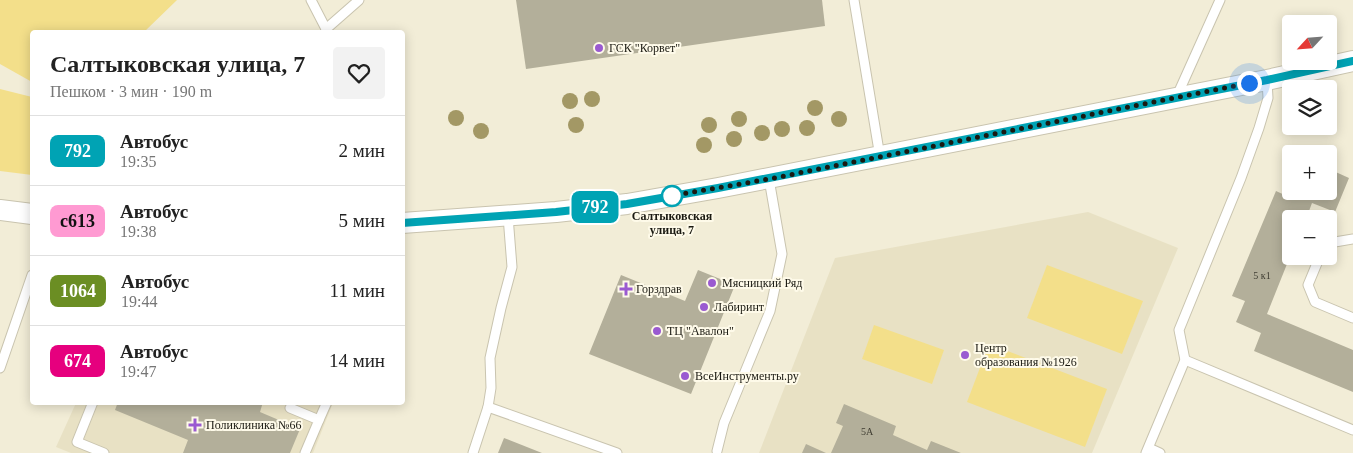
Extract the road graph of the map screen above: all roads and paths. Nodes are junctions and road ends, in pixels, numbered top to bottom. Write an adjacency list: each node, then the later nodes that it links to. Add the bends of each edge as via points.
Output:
1 (311, 0): 5 (lane)
2 (359, 0): 6 (lane)
3 (854, 0): 10 (lane)
4 (1220, 0): 9 (lane)
5 (326, 30)
6 (327, 30)
7 (1353, 61): 8 (street)
8 (1267, 80): 9 (street); 21 (lane, via 1268,98 1259,128 1179,330)
9 (1176, 98): 10 (street)
10 (880, 157): 11 (street)
11 (769, 179): 14 (street, via 627,204); 30 (lane, via 782,254 770,311 724,423)
12 (0, 210): 13 (street)
13 (30, 214)
14 (508, 216): 15 (street); 25 (lane, via 512,267 490,358)
15 (405, 223)
16 (1353, 239): 17 (lane)
17 (1337, 242)
18 (1316, 265): 20 (lane, via 1308,285 1315,302)
19 (30, 286): 22 (lane)
20 (1353, 318)
21 (1185, 360): 28 (lane); 29 (lane)
22 (0, 368)
23 (92, 405): 31 (lane, via 77,442)
24 (326, 405): 27 (lane)
25 (488, 407): 33 (lane); 34 (lane)
26 (290, 408): 27 (lane)
27 (319, 420): 32 (lane)
28 (1353, 430)
29 (1147, 450): 35 (lane)
30 (717, 451)
31 (104, 453)
32 (305, 453)
33 (473, 453)
34 (617, 453)
35 (1160, 453)

